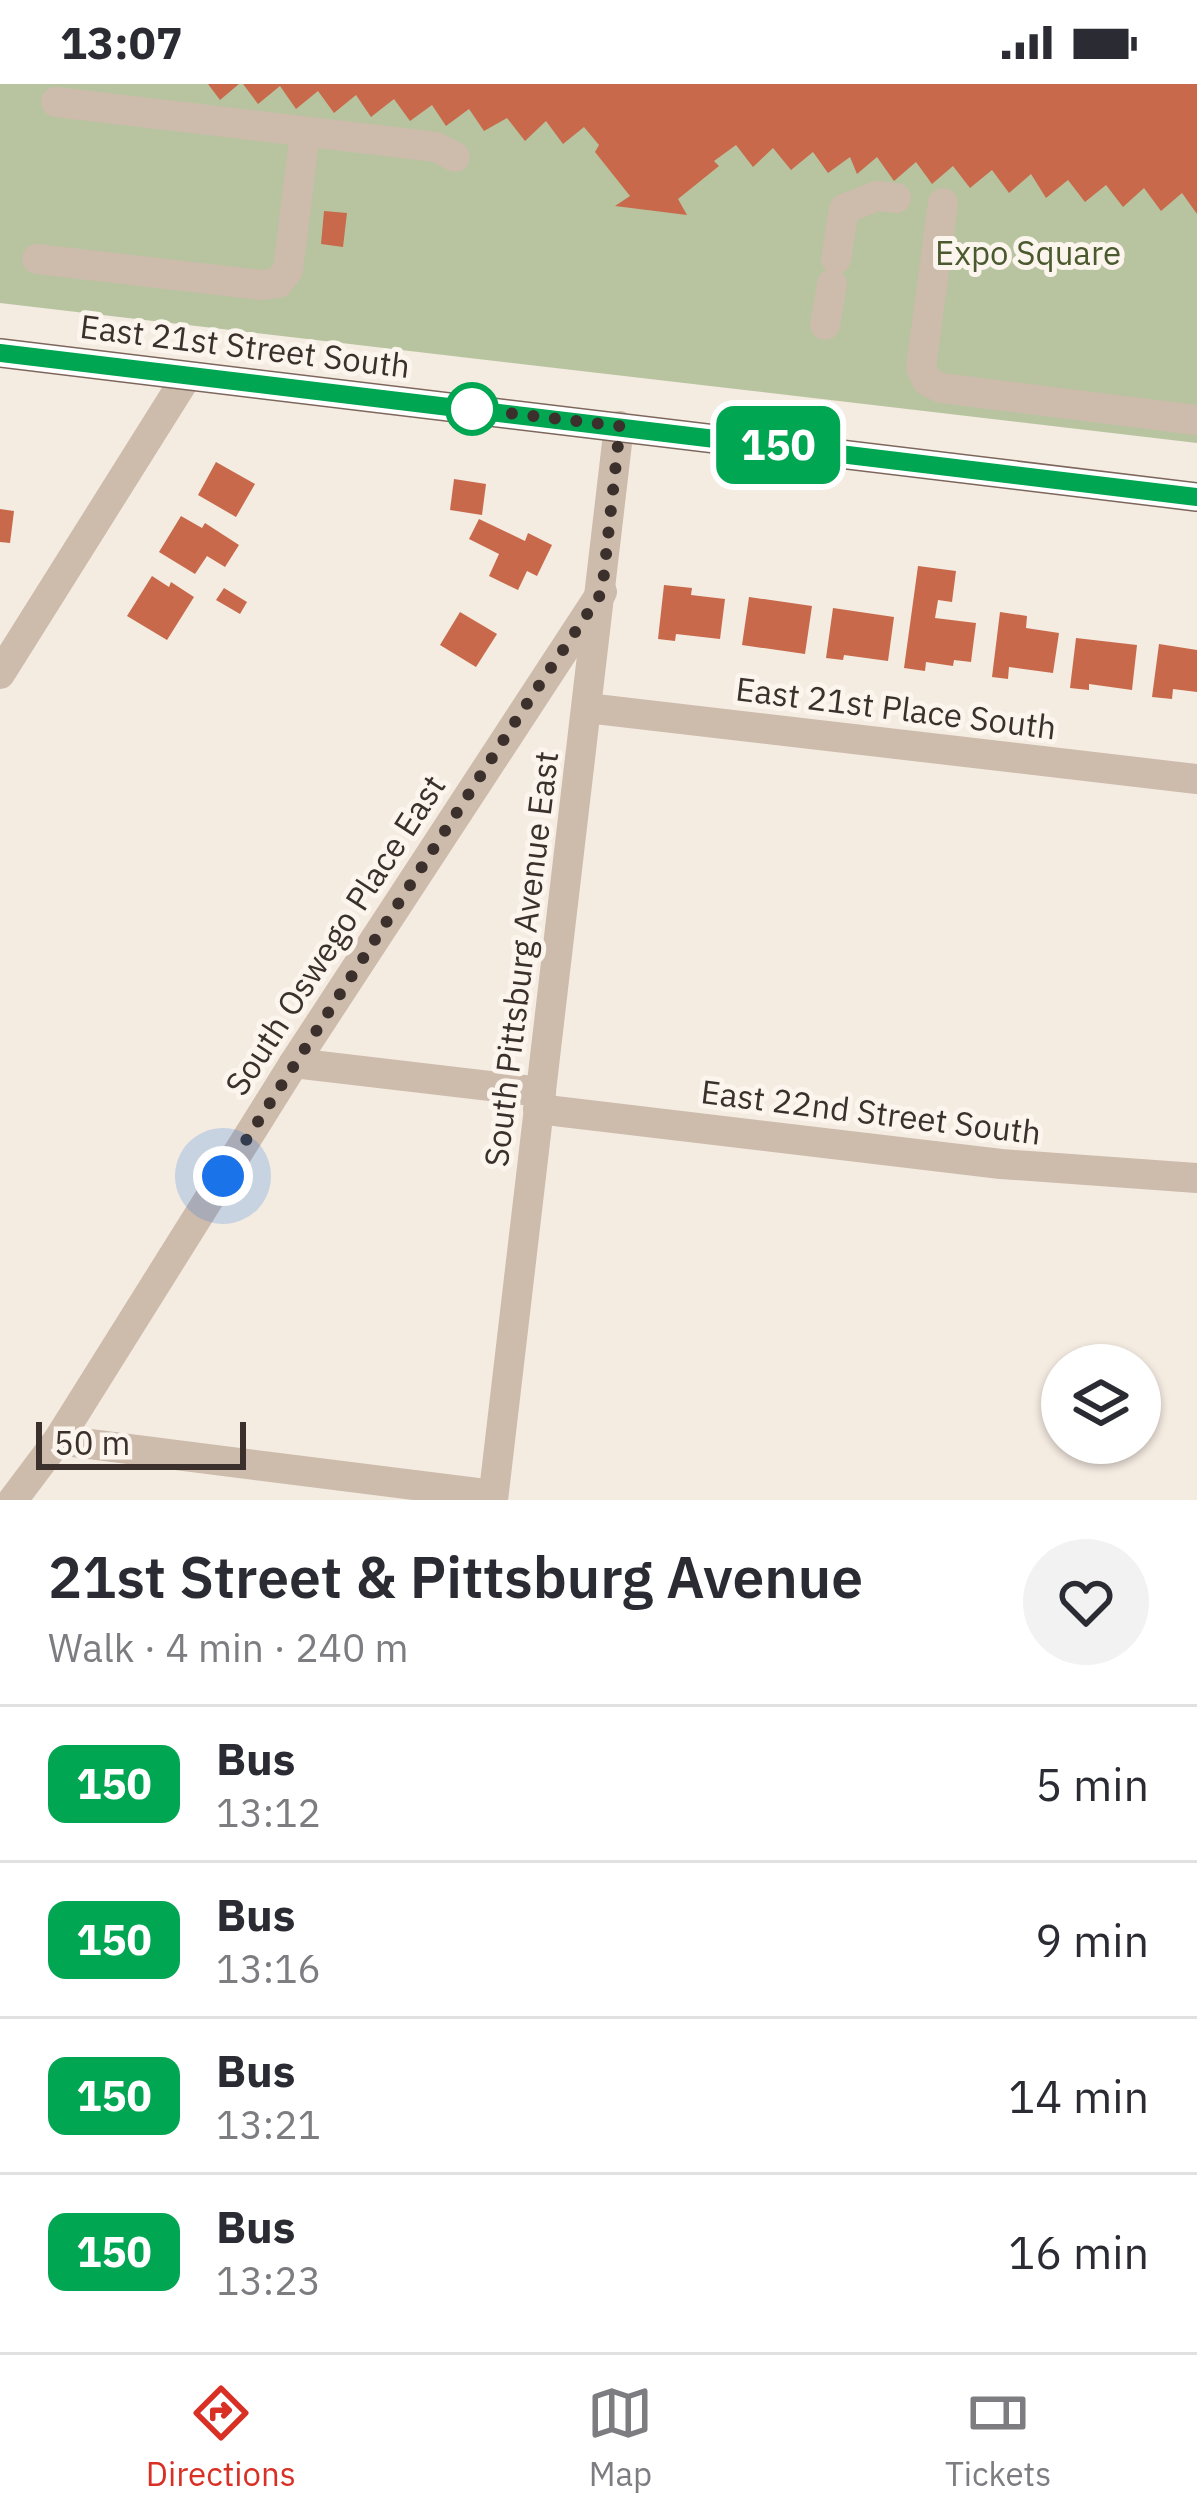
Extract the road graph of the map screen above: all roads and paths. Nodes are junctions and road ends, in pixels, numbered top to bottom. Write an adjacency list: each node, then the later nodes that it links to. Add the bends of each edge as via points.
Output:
1 (56, 102): 2 (street)
2 (305, 132): 3 (street, via 436,147); 6 (street, via 288,270 278,283)
3 (455, 158)
4 (896, 198): 7 (street, via 844,208)
5 (943, 203): 10 (street, via 921,368 927,381)
6 (37, 259)
7 (825, 326)
8 (0, 353): 9 (main road, East 21st Street South)
9 (187, 376): 11 (main road, East 21st Street South); 15 (street)
10 (1197, 420)
11 (620, 426): 12 (main road, East 21st Street South); 13 (street, South Pittsburg Avenue East)
12 (1197, 497)
13 (602, 592): 17 (street, South Pittsburg Avenue East); 19 (street, South Oswego Place East)
14 (0, 621): 15 (street)
15 (32, 624): 16 (street)
16 (0, 674)
17 (587, 709): 18 (street, East 21st Place South); 20 (street, South Pittsburg Avenue East)
18 (1197, 779)
19 (294, 1063): 20 (street, East 22nd Street South); 22 (street, South Oswego Place East)
20 (539, 1101): 21 (street, East 22nd Street South, via 1000,1164); 23 (street, South Pittsburg Avenue East)
21 (1197, 1178)
22 (58, 1440): 23 (street); 24 (street, South Oswego Place East)
23 (493, 1497)
24 (14, 1500)

